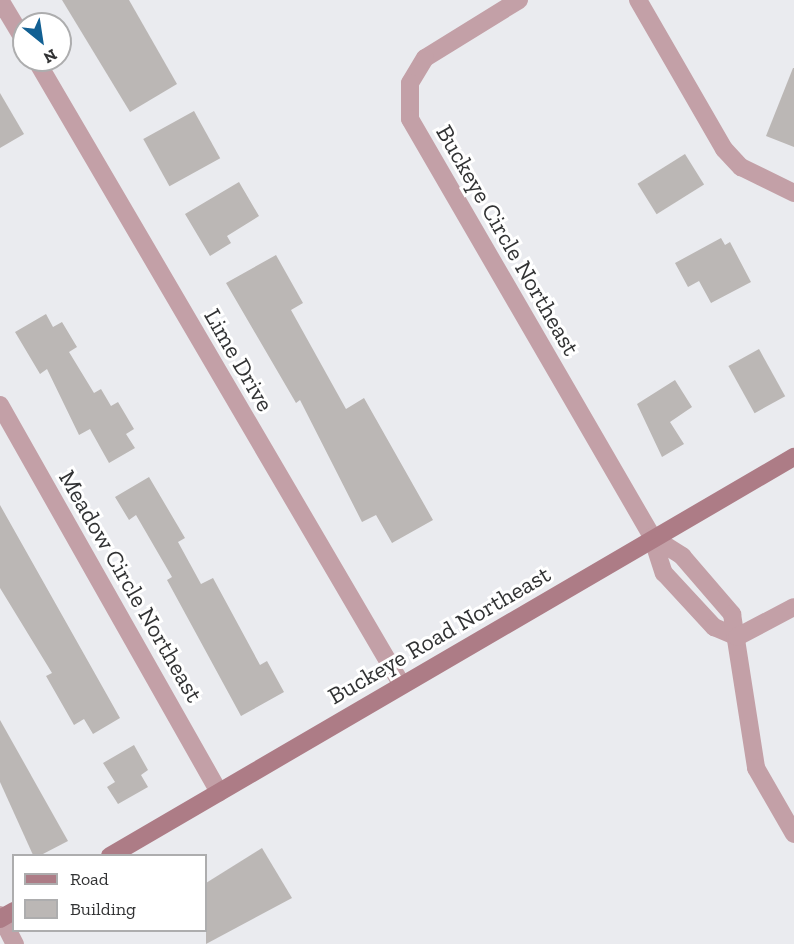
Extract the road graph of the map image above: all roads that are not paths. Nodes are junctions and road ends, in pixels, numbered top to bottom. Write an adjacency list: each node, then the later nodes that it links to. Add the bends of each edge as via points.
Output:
1 (0, 0): 4 (street)
2 (519, 0): 9 (street, Buckeye Circle Northeast, via 425,58 410,83 410,119)
3 (638, 0): 6 (street, via 724,149 741,167)
4 (12, 20)
5 (43, 72): 12 (street, Lime Drive)
6 (794, 193)
7 (0, 405): 13 (street, Meadow Circle Northeast)
8 (794, 457): 9 (street, Buckeye Road Northeast)
9 (652, 537): 11 (street, Buckeye Circle Northeast, via 664,573 714,627); 12 (street, Buckeye Road Northeast)
10 (794, 607): 11 (street)
11 (737, 637): 14 (street, via 756,768)
12 (402, 685): 13 (street, Buckeye Road Northeast)
13 (219, 792): 15 (street, Buckeye Road Northeast)
14 (794, 834)
15 (112, 854)
16 (4, 916): 17 (street)
17 (15, 944)

